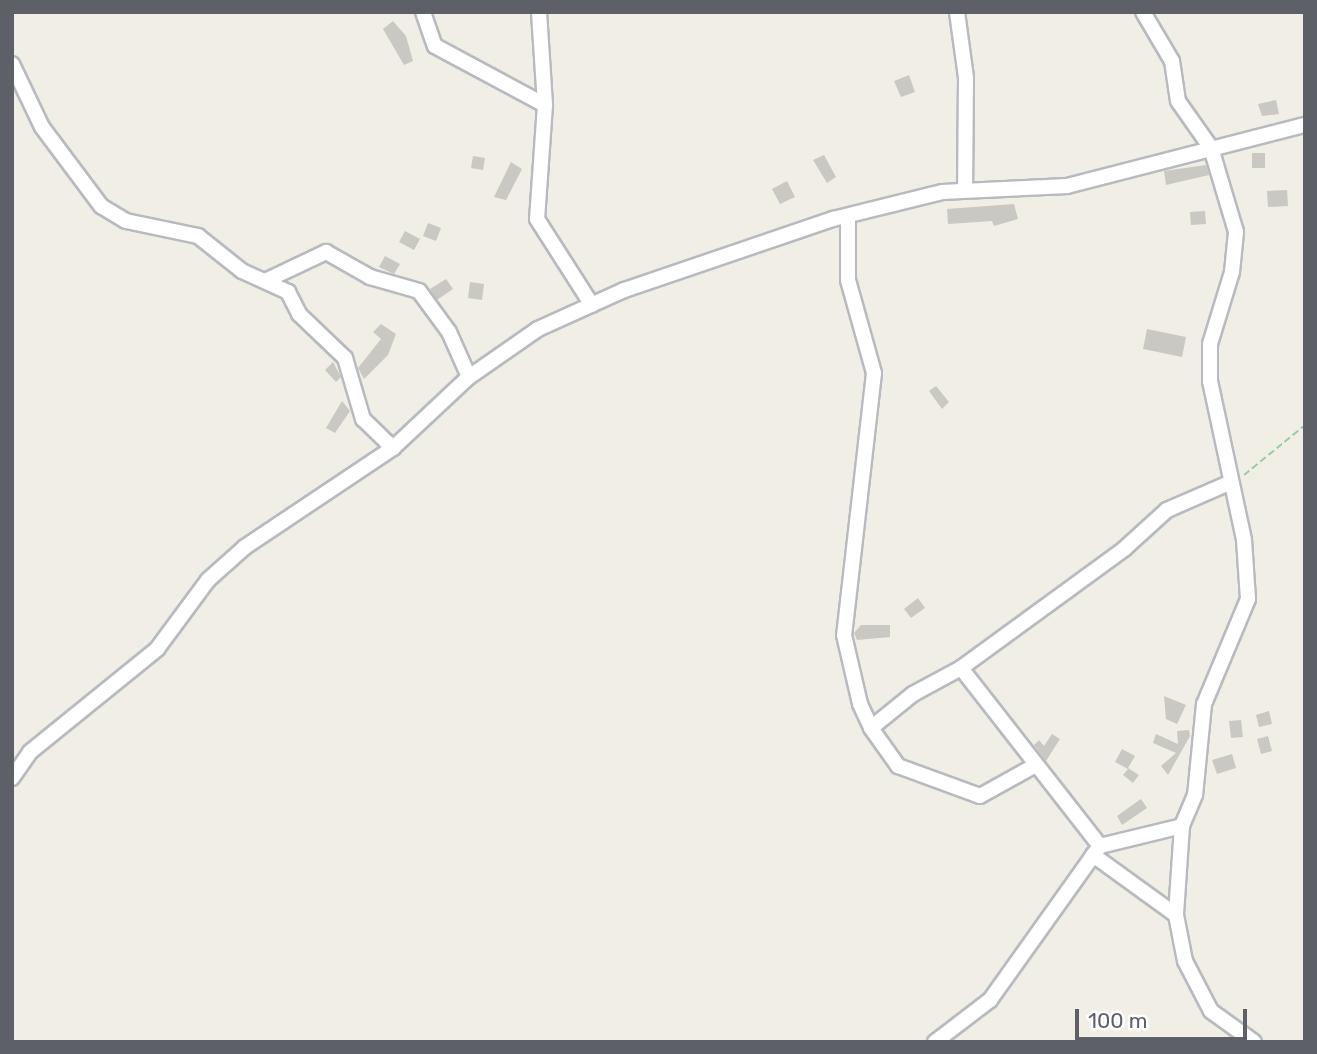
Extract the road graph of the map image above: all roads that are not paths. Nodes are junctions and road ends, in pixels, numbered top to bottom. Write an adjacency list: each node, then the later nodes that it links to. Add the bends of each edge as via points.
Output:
1 (423, 12): 6 (street, via 435,46)
2 (539, 12): 6 (street)
3 (957, 12): 9 (street, via 966,78)
4 (1143, 12): 8 (street, via 1172,61 1178,101)
5 (12, 64): 11 (street, via 42,127 101,206 126,222 198,236)
6 (545, 105): 12 (street, via 537,219)
7 (1305, 125): 8 (street)
8 (1211, 148): 9 (street, via 1067,186); 15 (street, via 1236,232 1232,272 1210,344 1210,381)
9 (965, 189): 10 (street)
10 (848, 216): 12 (street); 17 (street, via 848,280 874,384 844,635)
11 (265, 281): 13 (street, via 326,252 370,277 419,291 449,332); 14 (street, via 288,292 299,314 345,358 363,419)
12 (592, 305): 13 (street, via 538,329)
13 (469, 377): 14 (street)
14 (393, 448): 19 (street, via 245,547 208,580 157,649 30,752)
15 (1229, 483): 16 (street, via 1167,510 1124,550); 20 (street, via 1244,540 1248,599 1204,704 1195,794)
16 (961, 668): 17 (street, via 913,694); 18 (street)
17 (871, 728): 18 (street, via 898,766 980,796)
18 (1036, 765): 21 (street)
19 (12, 778)
20 (1182, 827): 21 (street); 22 (street)
21 (1097, 850): 22 (street); 23 (street, via 990,1000)
22 (1176, 915): 24 (street, via 1185,961 1211,1012)
23 (935, 1042)
24 (1254, 1042)

